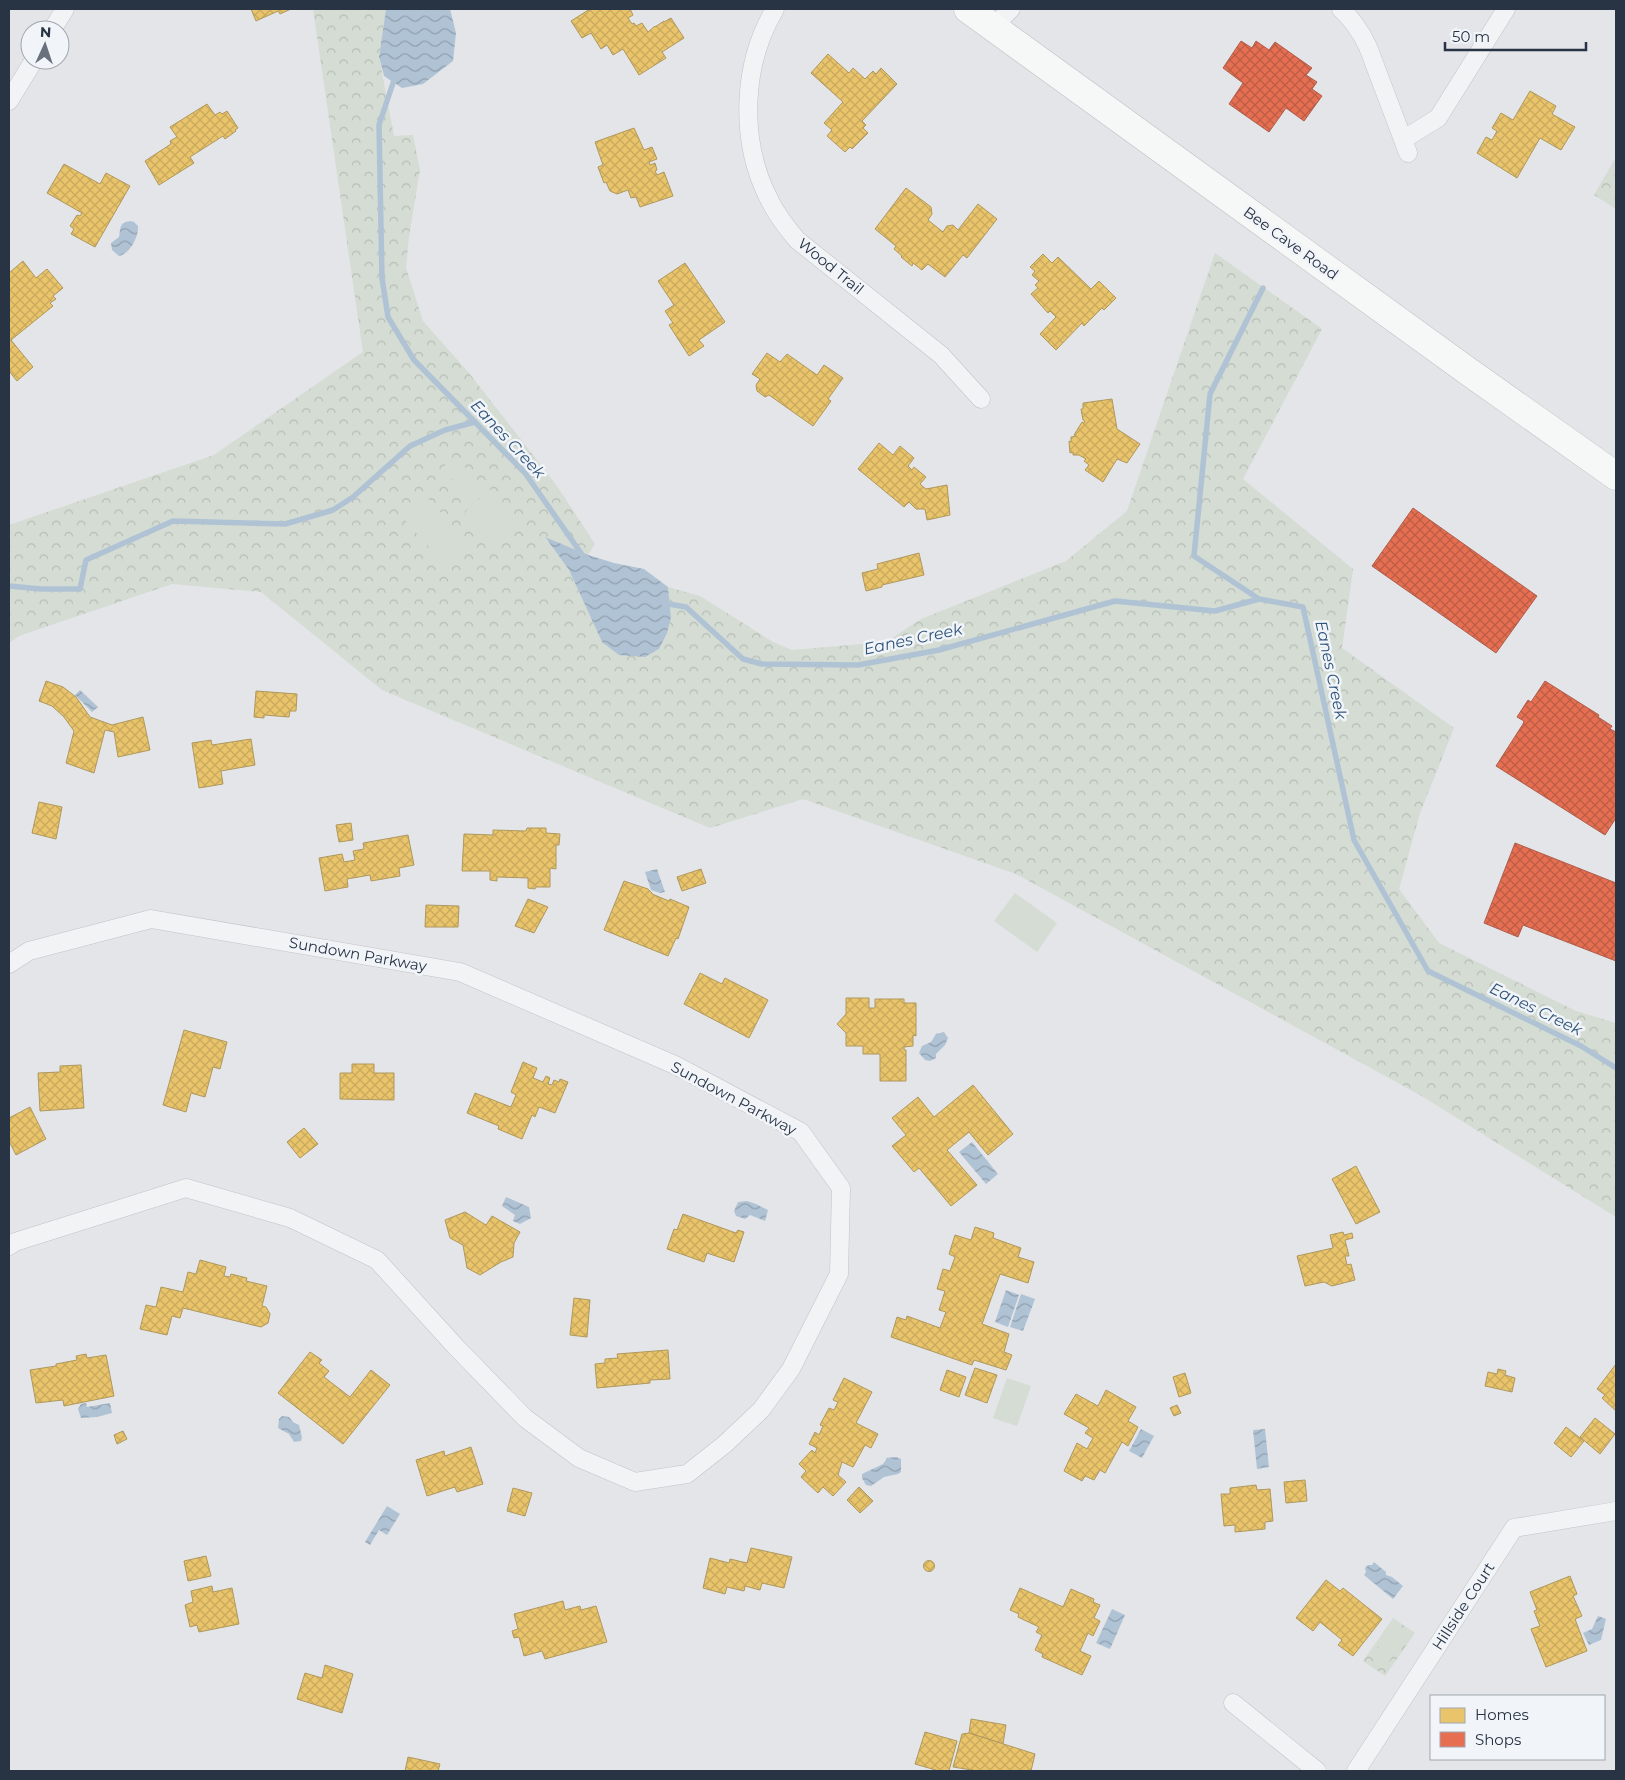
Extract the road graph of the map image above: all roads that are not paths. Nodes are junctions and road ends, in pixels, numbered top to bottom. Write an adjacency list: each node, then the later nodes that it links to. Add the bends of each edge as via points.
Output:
1 (65, 9): 7 (street)
2 (775, 9): 10 (street, Wood Trail, via 754,56 748,86 753,152 768,199 797,240 940,355)
3 (968, 9): 6 (main road, Bee Cave Road)
4 (1341, 9): 5 (street, via 1352,19 1365,40 1406,146 1438,118)
5 (1506, 9)
6 (1002, 18): 11 (main road, Bee Cave Road, via 1469,372)
7 (58, 20)
8 (28, 70): 9 (street)
9 (9, 101)
10 (981, 399)
11 (1616, 476)
12 (9, 964): 13 (street, Sundown Parkway, via 29,951 151,919 460,972 675,1065 801,1132 841,1188 839,1274 791,1368 761,1410 687,1474 635,1482 579,1458 525,1418 377,1260 290,1218 186,1188)
13 (9, 1246)
14 (1616, 1512): 17 (street, Hillside Court, via 1514,1528)
15 (1233, 1704): 16 (street)
16 (1317, 1771)
17 (1356, 1771)

